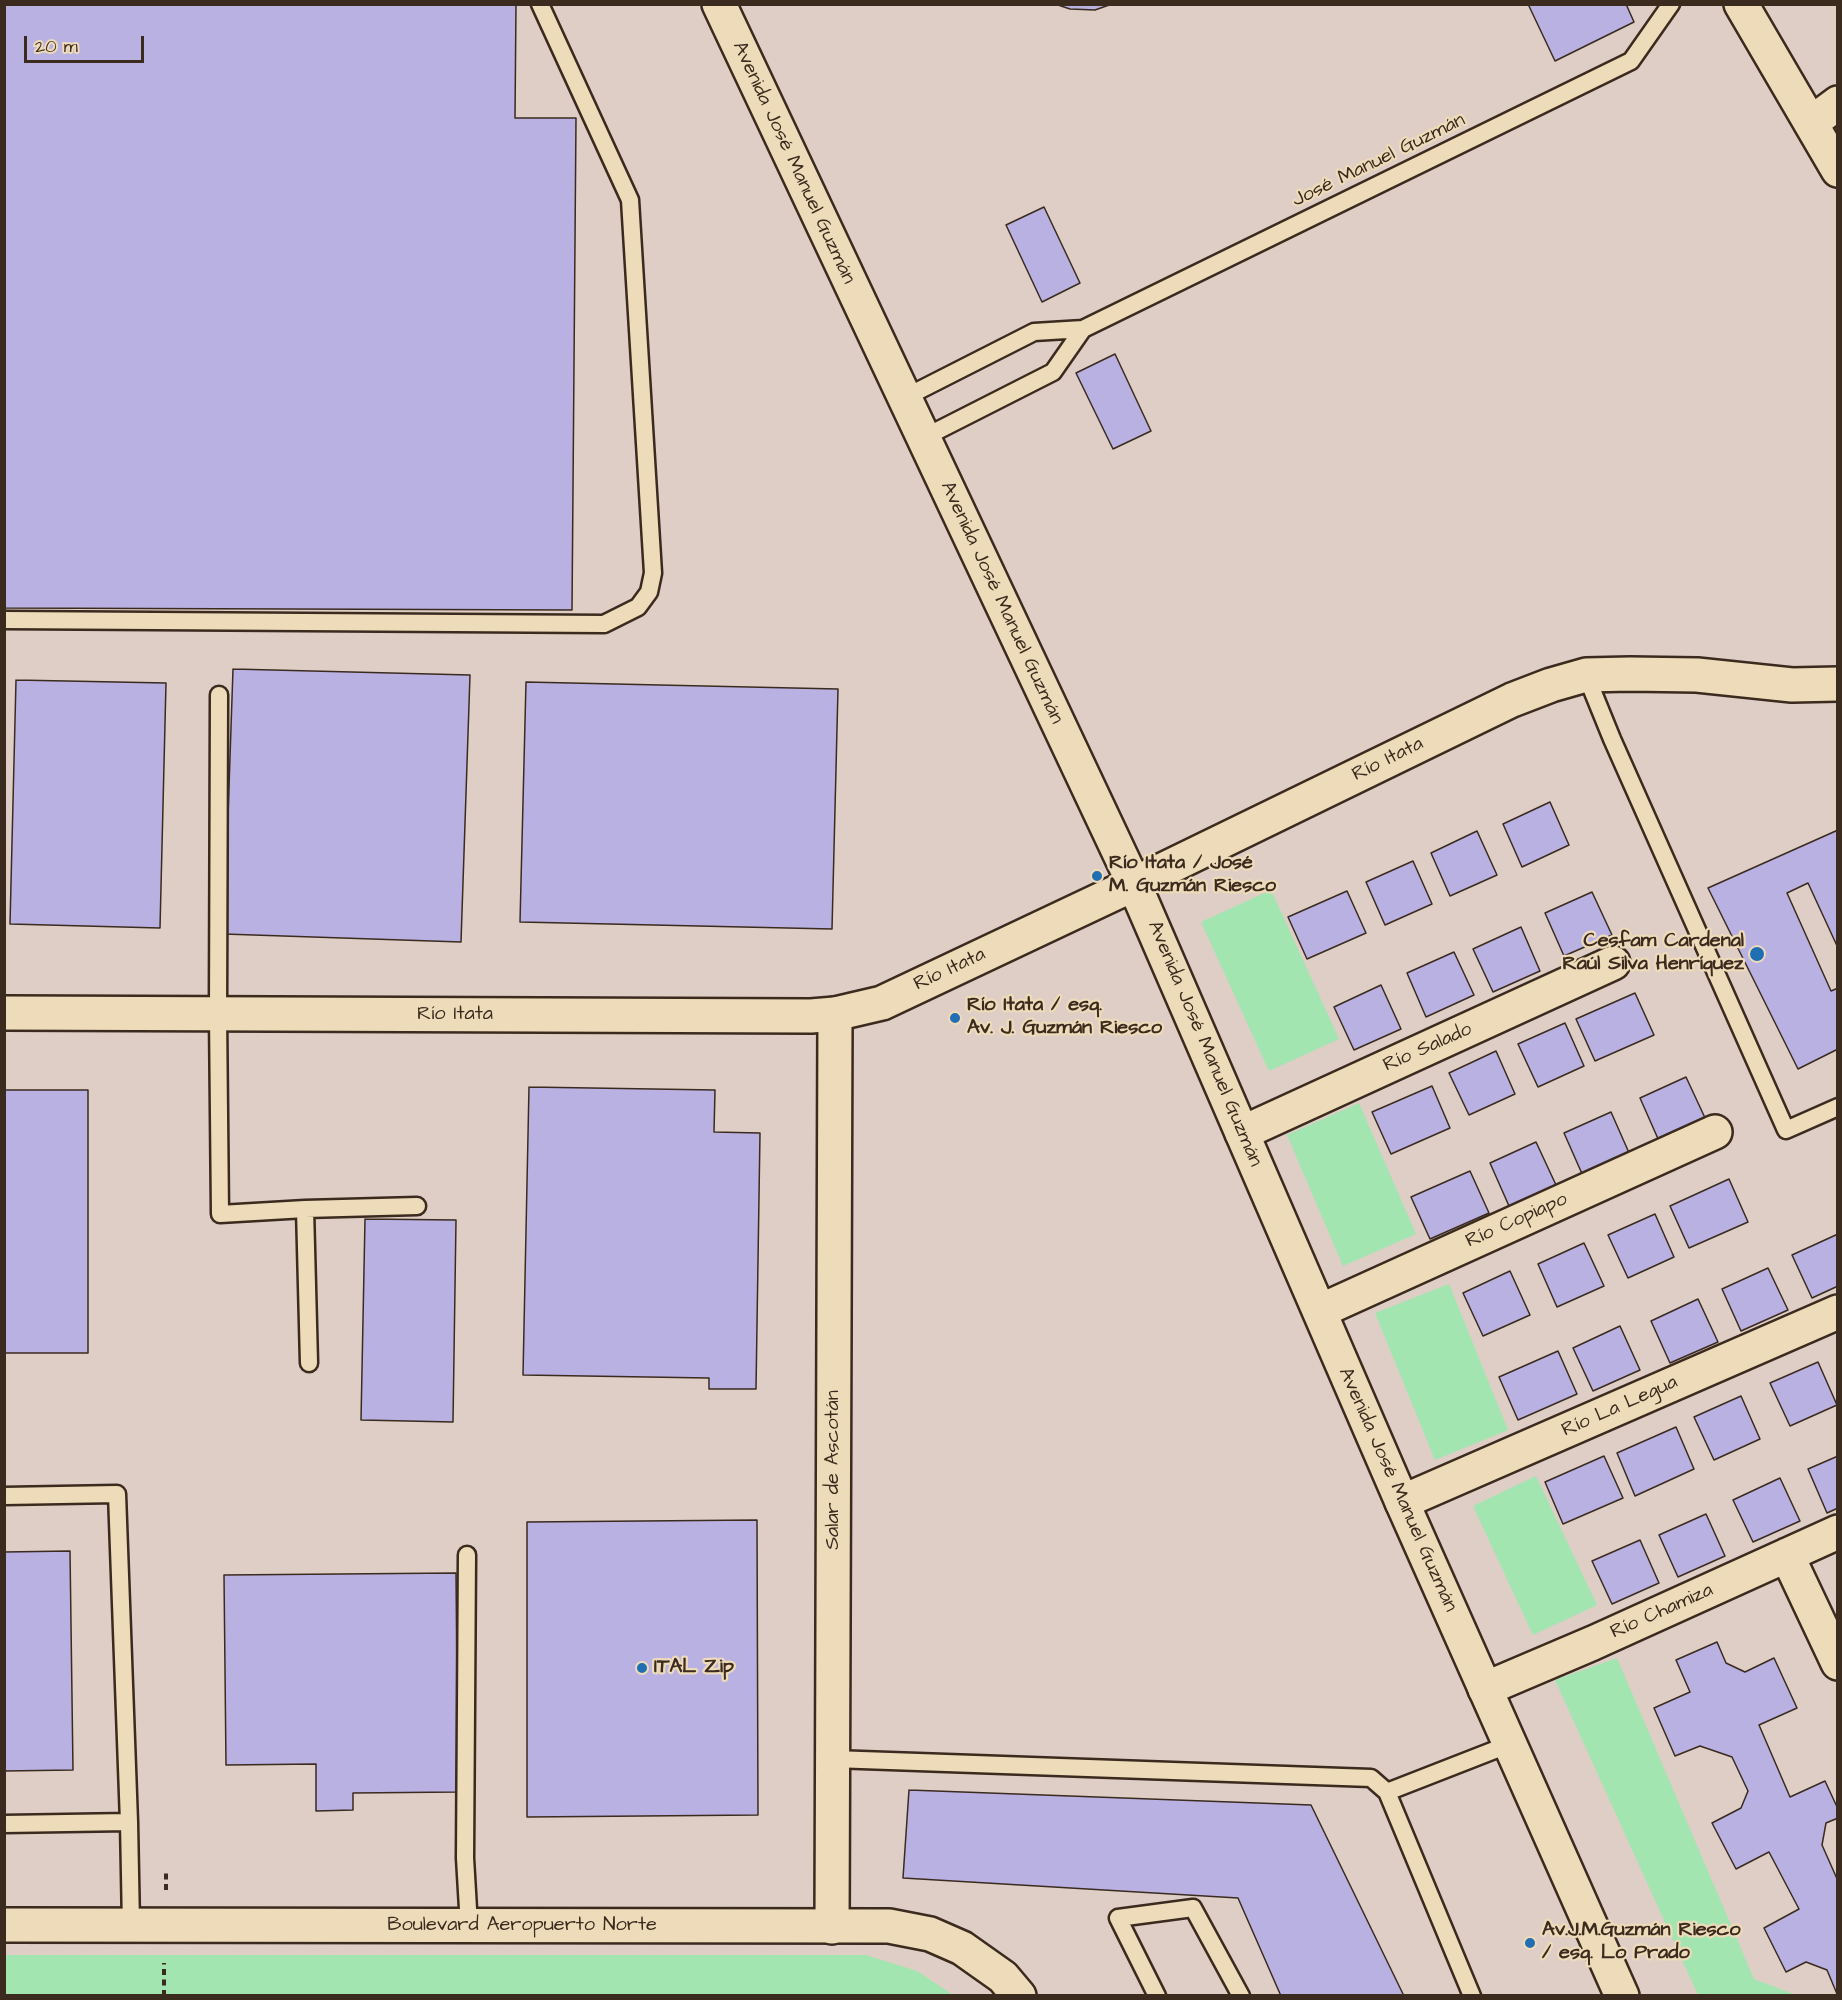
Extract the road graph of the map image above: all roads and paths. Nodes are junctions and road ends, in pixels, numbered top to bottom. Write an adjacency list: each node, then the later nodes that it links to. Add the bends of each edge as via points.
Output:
1 (540, 4): 11 (lane, via 630,200 653,573 649,592 638,606 604,624)
2 (719, 4): 9 (street, Avenida José Manuel Guzmán)
3 (1671, 4): 8 (lane, José Manuel Guzmán, via 1631,61)
4 (1741, 4): 6 (street)
5 (1838, 104): 6 (street)
6 (1811, 123): 7 (street)
7 (1838, 170)
8 (1083, 329): 9 (lane, José Manuel Guzmán, via 1034,332); 10 (lane, José Manuel Guzmán, via 1053,372)
9 (904, 398): 10 (street, Avenida José Manuel Guzmán)
10 (923, 438): 15 (street, Avenida José Manuel Guzmán)
11 (4, 620)
12 (1586, 675): 13 (street, Río Itata, via 1697,675 1792,685); 15 (street, Río Itata, via 1512,700); 20 (lane, via 1786,1130)
13 (1838, 684)
14 (219, 695): 18 (lane)
15 (1134, 884): 19 (street, Río Itata, via 882,1003); 22 (street, Avenida José Manuel Guzmán)
16 (1613, 963): 22 (street, Río Salado)
17 (4, 1013): 18 (street, Río Itata)
18 (218, 1014): 19 (street, Río Itata); 24 (lane, via 220,1214)
19 (835, 1014): 36 (street, Salar de Ascotán)
20 (1838, 1107)
21 (1715, 1132): 25 (street, Río Copiapo)
22 (1242, 1133): 25 (street, Avenida José Manuel Guzmán)
23 (417, 1206): 24 (lane)
24 (305, 1209): 27 (lane)
25 (1320, 1311): 29 (street, Avenida José Manuel Guzmán)
26 (1838, 1312): 29 (street, Río La Legua)
27 (309, 1363)
28 (4, 1496): 38 (lane, via 117,1494)
29 (1402, 1502): 34 (street, Avenida José Manuel Guzmán)
30 (1838, 1532): 32 (street, Río Chamiza)
31 (467, 1555): 42 (lane, via 465,1858)
32 (1786, 1556): 33 (street); 34 (street, Río Chamiza)
33 (1838, 1663)
34 (1485, 1689): 35 (street, Avenida José Manuel Guzmán)
35 (1510, 1744): 37 (lane); 48 (street, Avenida José Manuel Guzmán)
36 (833, 1759): 37 (lane, via 1371,1778); 43 (street, Salar de Ascotán)
37 (1387, 1791): 47 (lane)
38 (129, 1822): 39 (lane); 41 (lane)
39 (4, 1824)
40 (4, 1925): 41 (street, Boulevard Aeropuerto Norte)
41 (131, 1925): 42 (street, Boulevard Aeropuerto Norte)
42 (469, 1926): 43 (street, Boulevard Aeropuerto Norte)
43 (832, 1926): 44 (street, Boulevard Aeropuerto Norte, via 890,1926 930,1934 962,1948 1004,1977)
44 (1019, 1995)
45 (1157, 1995): 46 (lane, via 1118,1918 1193,1908)
46 (1241, 1995)
47 (1472, 1995)
48 (1622, 1995)

